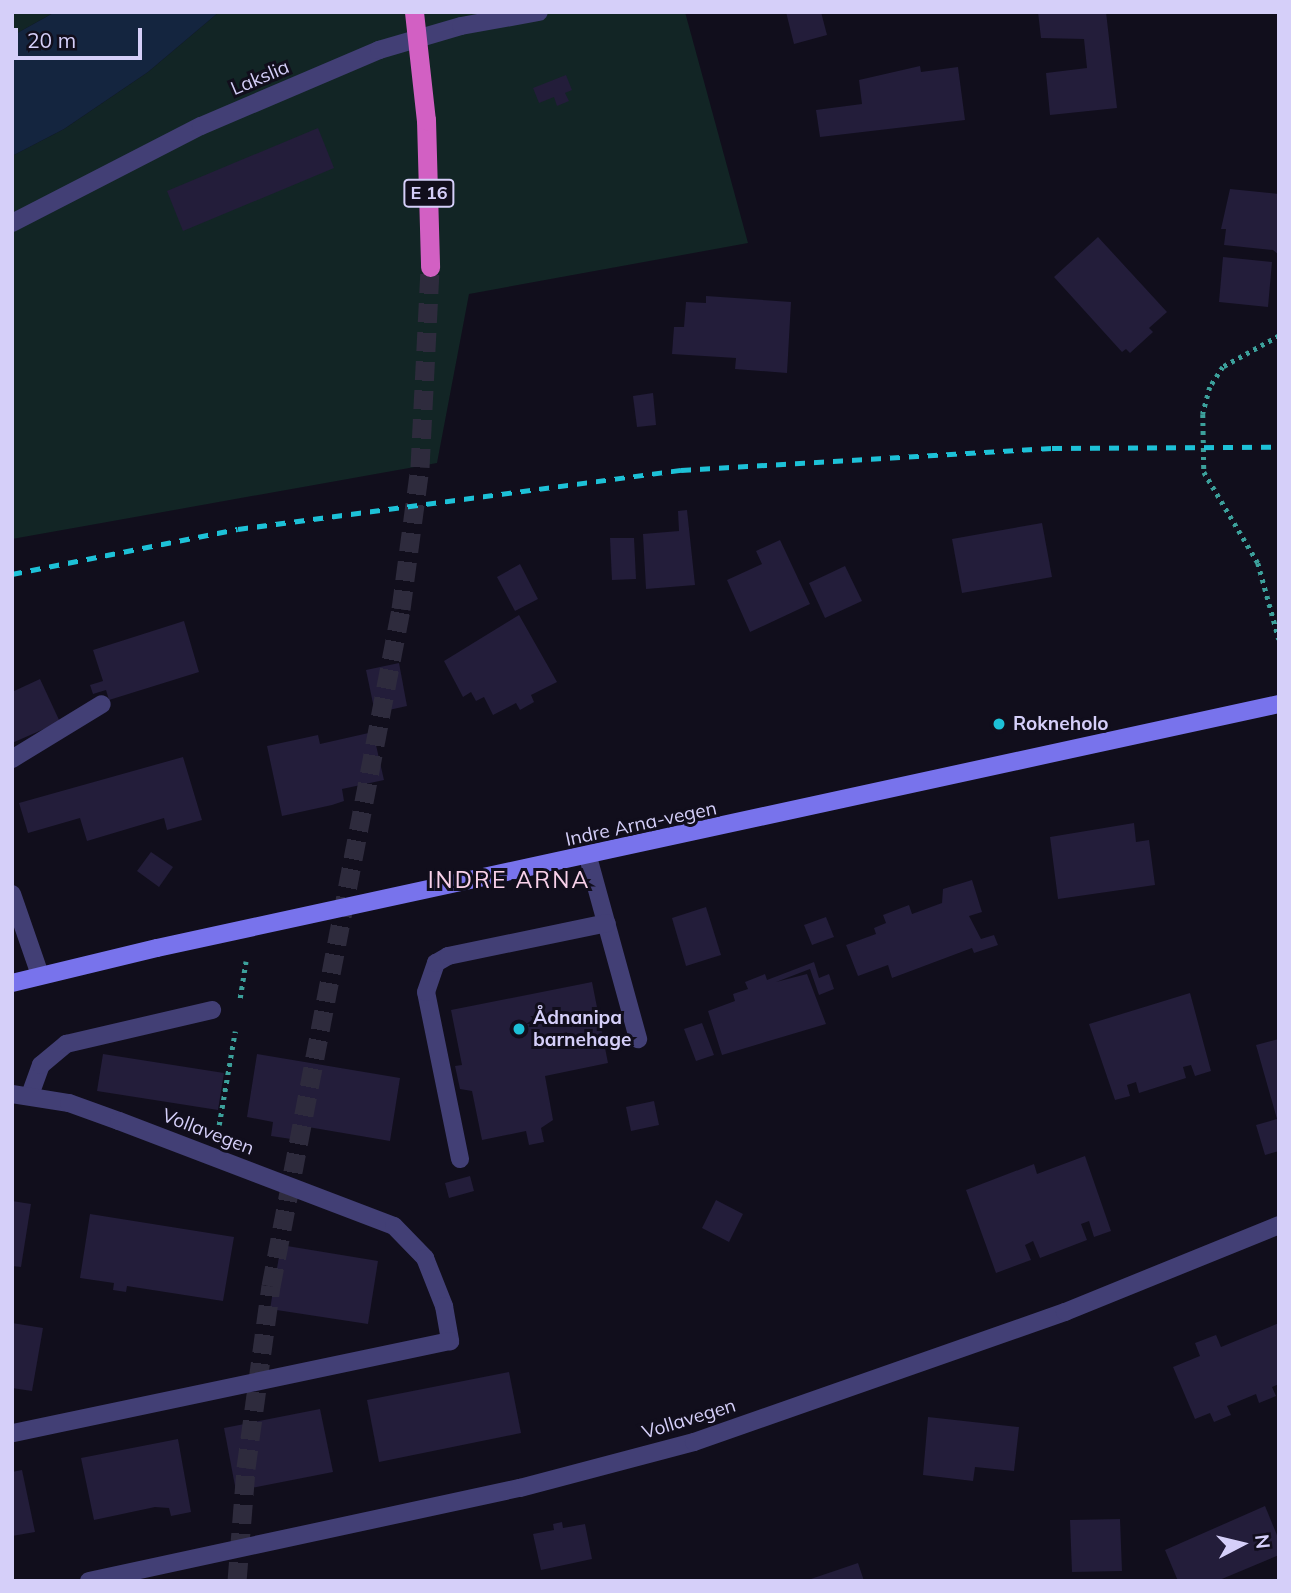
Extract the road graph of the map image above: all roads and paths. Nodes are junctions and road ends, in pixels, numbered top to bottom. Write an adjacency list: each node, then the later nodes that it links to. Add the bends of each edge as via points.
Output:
1 (414, 12): 4 (highway, E 16, bridge, via 426,120)
2 (539, 12): 3 (street, Lakslia, via 461,26 379,50 201,126)
3 (12, 223)
4 (430, 267)
5 (1279, 336): 6 (path, via 1223,367 1210,387 1203,414 1204,472 1258,563)
6 (1279, 639)
7 (102, 704): 9 (street)
8 (1279, 704): 10 (main road, Indre Arna-vegen)
9 (12, 759)
10 (588, 857): 12 (street); 14 (main road, Indre Arna-vegen)
11 (12, 894): 14 (street)
12 (607, 923): 19 (street); 22 (street, via 448,956 436,963 426,992)
13 (246, 961): 17 (path)
14 (40, 975): 15 (main road, Indre Arna-vegen)
15 (12, 984)
16 (212, 1010): 20 (street, via 66,1044 41,1065)
17 (238, 1013)
18 (236, 1026): 21 (path)
19 (638, 1039)
20 (21, 1095): 21 (street, Vollavegen, via 69,1103)
21 (214, 1156): 24 (street, Vollavegen, via 394,1226 425,1258 444,1306 450,1341)
22 (460, 1159)
23 (1279, 1225): 25 (street, Vollavegen, via 1065,1311 694,1442 520,1488)
24 (12, 1433)
25 (89, 1581)

